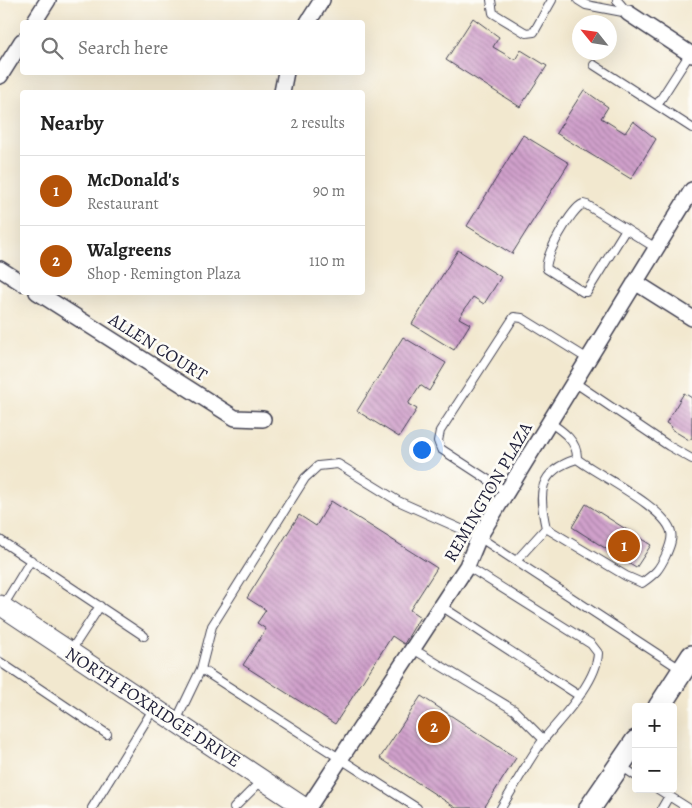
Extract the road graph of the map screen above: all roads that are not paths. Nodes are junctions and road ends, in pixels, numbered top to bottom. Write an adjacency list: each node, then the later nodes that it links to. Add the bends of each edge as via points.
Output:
1 (48, 0): 8 (street)
2 (322, 0): 9 (street)
3 (491, 0): 4 (lane, via 493,13 526,33 534,32)
4 (552, 0)
5 (578, 0): 7 (lane, via 586,5)
6 (617, 0): 7 (lane)
7 (628, 13): 11 (street)
8 (35, 20)
9 (309, 20)
10 (20, 43): 14 (street)
11 (691, 53): 16 (lane)
12 (594, 64): 16 (lane)
13 (285, 75): 15 (street)
14 (0, 76)
15 (282, 90)
16 (656, 105): 17 (lane)
17 (692, 128)
18 (692, 190): 20 (street, REMINGTON PLAZA)
19 (626, 229): 19 (lane, via 587,205 578,206 546,258 547,269 587,292); 20 (lane)
20 (656, 248): 23 (street, REMINGTON PLAZA)
21 (0, 269): 22 (street)
22 (20, 282)
23 (635, 282): 25 (street); 26 (street, REMINGTON PLAZA)
24 (42, 295): 28 (street, ALLEN COURT, via 235,418)
25 (692, 318)
26 (588, 359): 27 (street, REMINGTON PLAZA); 32 (lane, via 522,318 514,317 440,431 438,441 441,450)
27 (574, 382): 29 (street, REMINGTON PLAZA); 31 (lane)
28 (263, 418)
29 (549, 422): 30 (lane, via 570,440); 32 (street, REMINGTON PLAZA)
30 (577, 459): 33 (lane, via 555,468 546,479 540,498); 33 (lane, via 656,511 671,533 670,548 658,571 642,583)
31 (692, 459)
32 (507, 492): 34 (street, REMINGTON PLAZA)
33 (546, 528): 37 (lane)
34 (479, 537): 37 (lane); 38 (street, REMINGTON PLAZA); 47 (lane, via 398,501 338,464 318,466 305,478 212,626)
35 (0, 540): 36 (lane)
36 (31, 560): 39 (lane); 41 (lane)
37 (516, 561): 46 (lane)
38 (467, 566): 40 (street, REMINGTON PLAZA); 48 (lane, via 591,644 598,653 598,664)
39 (100, 606): 42 (lane); 44 (lane)
40 (441, 606): 43 (street, REMINGTON PLAZA); 48 (lane)
41 (1, 607): 44 (street, NORTH FOXRIDGE DRIVE)
42 (144, 636)
43 (413, 649): 53 (lane, via 514,710); 55 (street, REMINGTON PLAZA)
44 (70, 652): 50 (street, NORTH FOXRIDGE DRIVE)
45 (0, 662): 52 (lane)
46 (688, 664): 49 (main road)
47 (201, 669): 51 (lane); 55 (lane)
48 (578, 695): 53 (lane)
49 (662, 703)
50 (154, 708): 51 (street, NORTH FOXRIDGE DRIVE); 60 (lane)
51 (176, 720): 57 (street, NORTH FOXRIDGE DRIVE)
52 (107, 734)
53 (544, 740): 64 (lane)
54 (634, 748): 56 (main road)
55 (340, 759): 62 (street, REMINGTON PLAZA); 63 (lane)
56 (627, 770): 65 (main road)
57 (262, 780): 61 (lane); 62 (street, NORTH FOXRIDGE DRIVE)
58 (664, 793): 59 (lane)
59 (668, 796): 66 (lane); 67 (lane)
60 (92, 808)
61 (234, 808)
62 (306, 808)
63 (417, 808)
64 (501, 808)
65 (590, 808)
66 (662, 808)
67 (688, 808)

